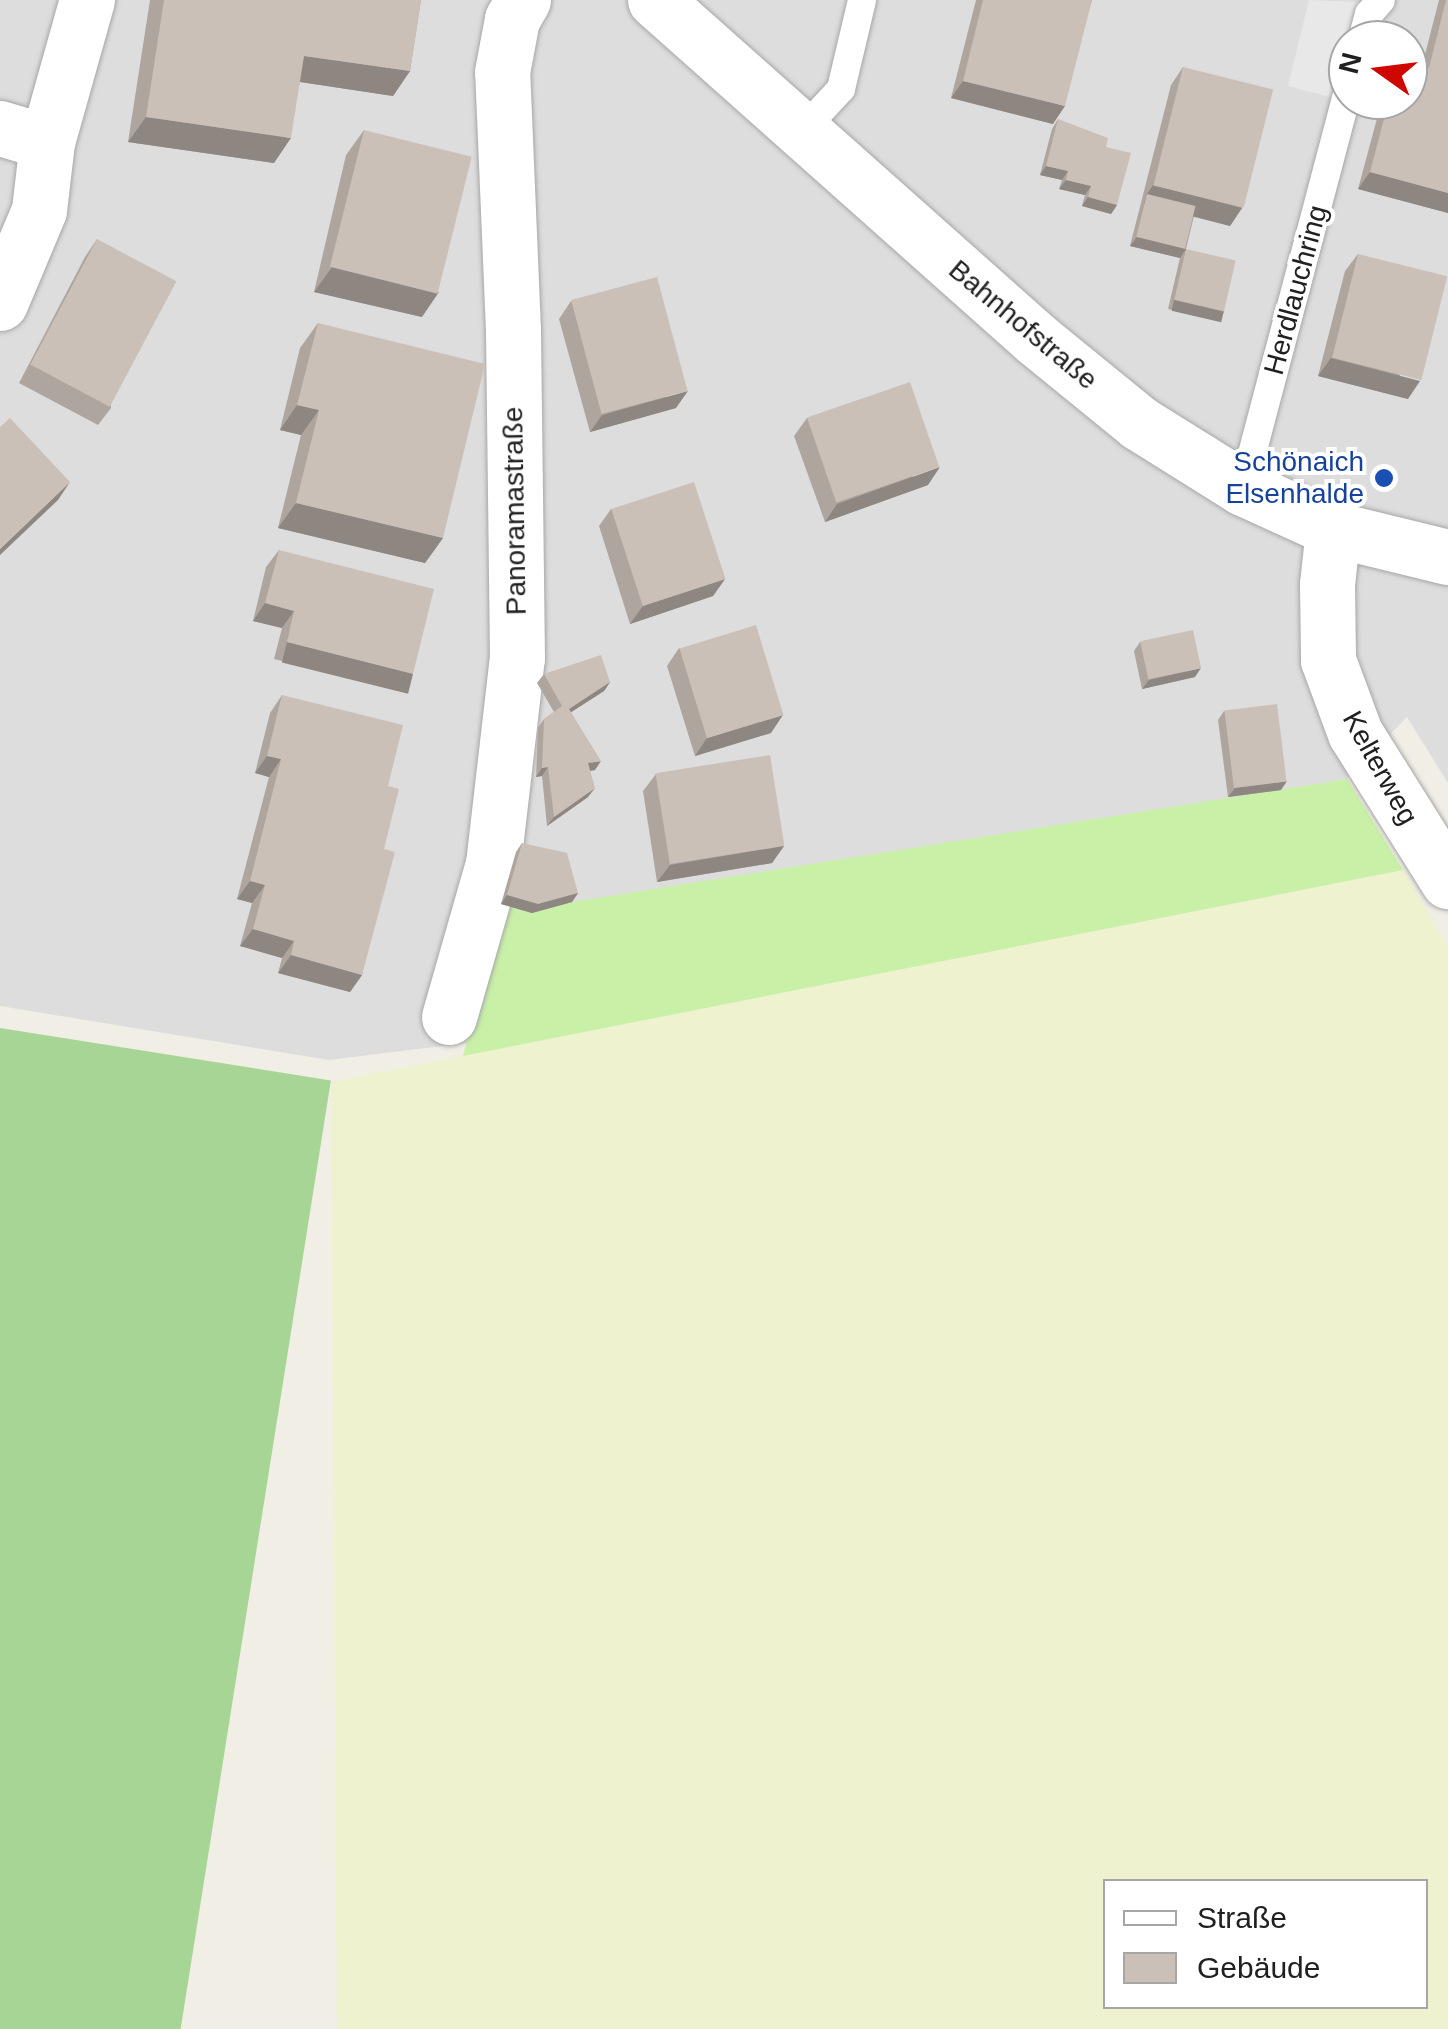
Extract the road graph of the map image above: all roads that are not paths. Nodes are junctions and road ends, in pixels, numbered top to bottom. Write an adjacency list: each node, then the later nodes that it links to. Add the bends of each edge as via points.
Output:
1 (88, 0): 7 (street)
2 (523, 0): 13 (street, Panoramastraße, via 512,19 502,72 517,658 493,864)
3 (655, 0): 6 (street, Bahnhofstraße)
4 (862, 0): 6 (lane, via 841,89)
5 (1340, 120): 9 (lane, Herdlauchring)
6 (801, 132): 9 (street, Bahnhofstraße, via 1139,423)
7 (24, 135): 8 (street, via 39,210)
8 (0, 303)
9 (1243, 488): 10 (street, Bahnhofstraße)
10 (1333, 529): 11 (street, Bahnhofstraße); 12 (street, Kelterweg, via 1328,660 1355,734)
11 (1448, 557)
12 (1448, 881)
13 (449, 1018)

